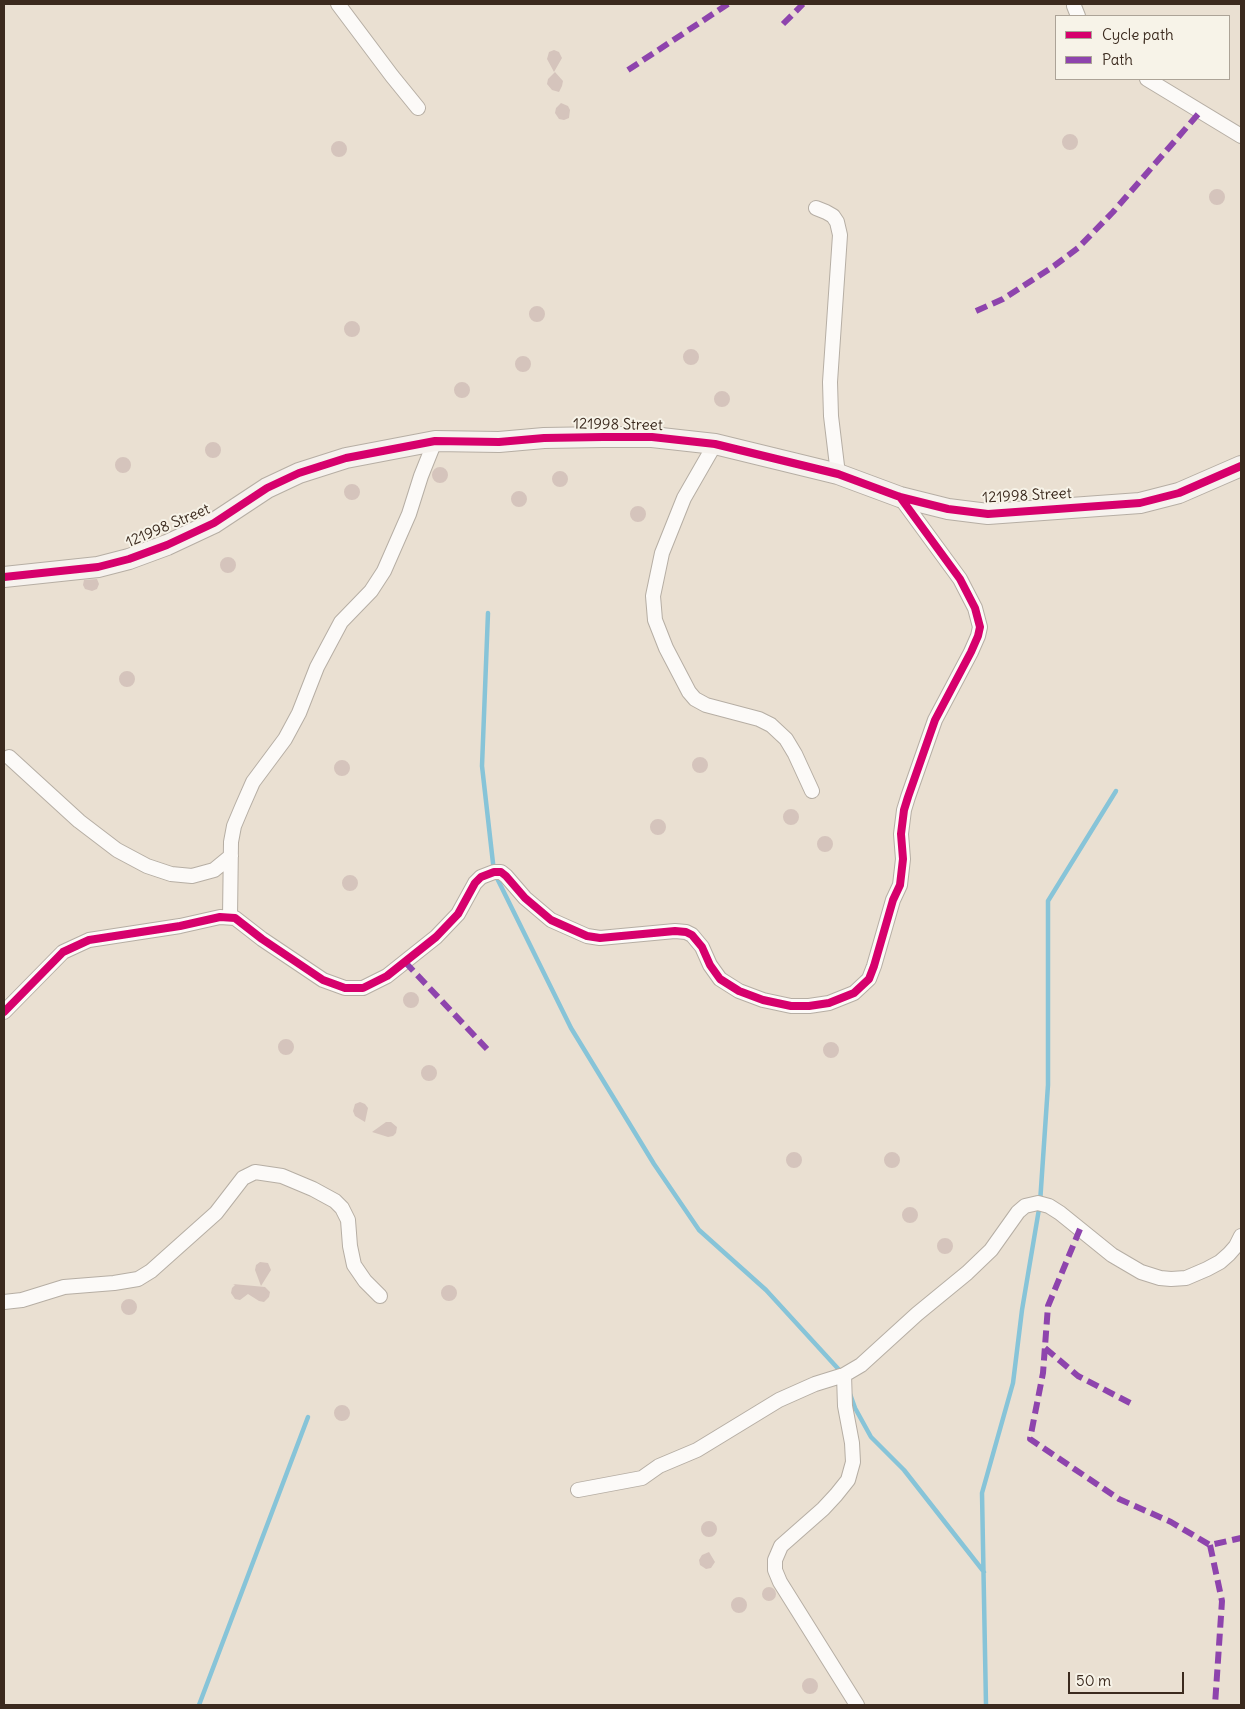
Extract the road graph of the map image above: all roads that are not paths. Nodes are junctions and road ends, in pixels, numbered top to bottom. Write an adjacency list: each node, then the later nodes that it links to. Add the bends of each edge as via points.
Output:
1 (338, 4): 3 (street)
2 (1150, 80): 4 (street)
3 (418, 108)
4 (1241, 136)
5 (816, 208): 9 (street, via 833,216 840,235 830,382)
6 (435, 441): 7 (street, 121998 Street, via 652,437); 11 (street, 121998 Street, via 346,458 299,473 267,488 214,524 129,559 98,567); 14 (street, via 384,571 371,591 342,622 317,667 302,707 285,739 253,782 234,826)
7 (715, 444): 9 (street, 121998 Street); 13 (street, via 684,498 662,553 653,596 655,620 666,648 695,699 771,725 786,739)
8 (1241, 466): 10 (street, 121998 Street, via 1179,493 1140,503 988,514 948,509)
9 (838, 474): 10 (street, 121998 Street)
10 (900, 497): 15 (street, via 960,578 975,608 980,627 971,652 935,720 908,797 901,834 900,884 869,979 854,993 829,1003 809,1006 763,1000 720,980 702,947 686,932 600,938 587,936 538,911 500,872 481,876 458,914 436,937 387,976 363,988 345,988 323,980)
11 (4, 577)
12 (9, 757): 14 (street, via 79,821 117,850 147,866 171,874 192,876 214,870)
13 (812, 791)
14 (231, 856): 15 (street)
15 (230, 917): 16 (street, via 89,940 63,952)
16 (4, 1012)
17 (1239, 1244): 20 (street, via 1220,1262 1193,1275 1160,1278 1141,1272 1112,1255 1050,1206 1038,1203 1025,1206 991,1250 967,1273 861,1365)
18 (380, 1296): 19 (street, via 358,1273 350,1246 348,1220 342,1208 313,1189 282,1176 255,1172 243,1178 216,1213 138,1279 64,1287)
19 (4, 1302)
20 (844, 1375): 21 (street, via 779,1400 698,1450 659,1466 642,1478); 22 (street, via 853,1462 848,1480 823,1509 781,1546 775,1570)
21 (578, 1490)
22 (857, 1705)

